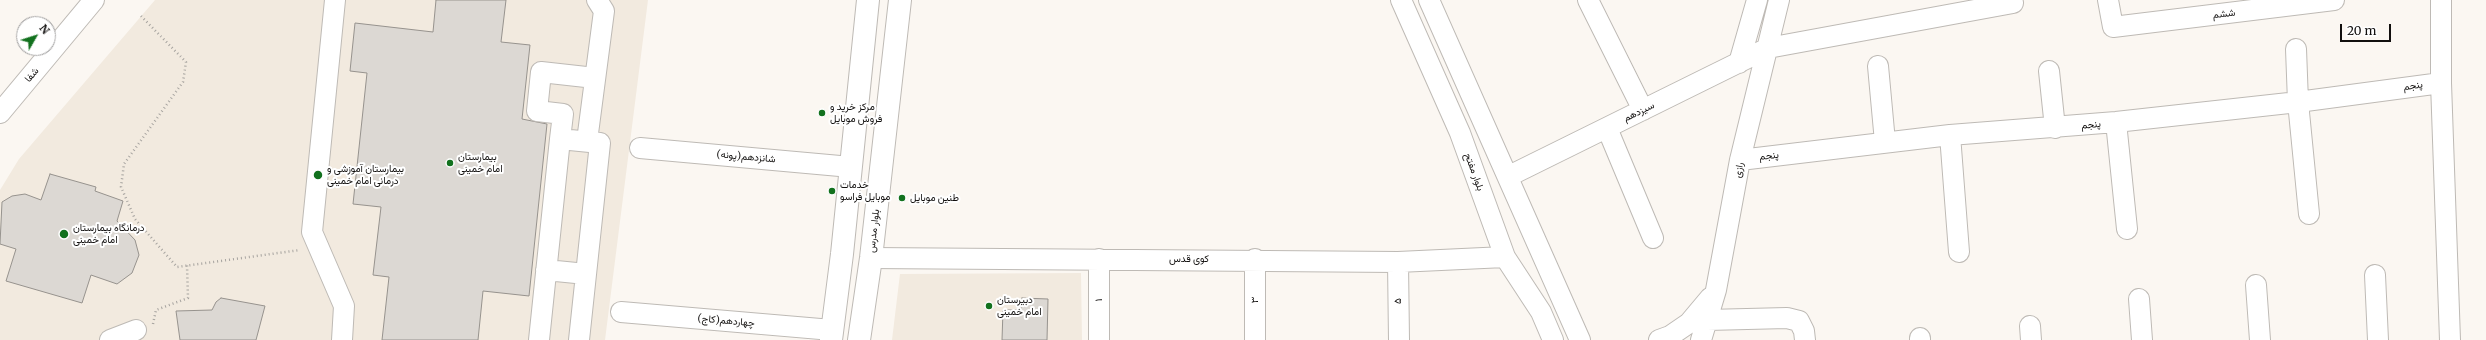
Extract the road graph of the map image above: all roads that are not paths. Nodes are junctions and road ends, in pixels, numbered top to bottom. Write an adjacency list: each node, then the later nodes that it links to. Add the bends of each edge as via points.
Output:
1 (94, 0): 24 (street, شفا)
2 (335, 0): 58 (street, via 312,232 344,306)
3 (598, 0): 20 (street, via 604,11)
4 (868, 0): 34 (main road)
5 (900, 0): 42 (main road, بلوار مدرس)
6 (1429, 0): 35 (street)
7 (1588, 0): 23 (street)
8 (1758, 0): 17 (street)
9 (1779, 0): 15 (street, رازی)
10 (2108, 0): 11 (street, ششم, via 2113,27)
11 (2334, 0)
12 (2441, 0): 21 (street)
13 (1407, 2): 41 (street, بلوار مفتح, via 1460,133)
14 (2013, 3): 15 (street, سیزدهم)
15 (1768, 48): 17 (street, سیزدهم); 33 (street, رازی)
16 (2296, 49): 22 (street)
17 (1739, 62): 23 (street, سیزدهم)
18 (1878, 66): 31 (street)
19 (2049, 71): 27 (street)
20 (595, 78): 29 (street, via 541,72 537,111 562,114); 30 (street)
21 (2441, 82): 22 (street, پنجم); 72 (street)
22 (2298, 102): 25 (street, پنجم); 36 (street)
23 (1643, 110): 26 (street, سیزدهم)
24 (0, 113)
25 (2116, 122): 27 (street, پنجم); 37 (street)
26 (1607, 128): 35 (street, سیزدهم); 38 (street)
27 (2055, 128): 28 (street, پنجم)
28 (1950, 135): 31 (street, پنجم); 39 (street)
29 (560, 138): 30 (street); 46 (street)
30 (587, 141): 47 (street, via 600,143)
31 (1885, 142): 33 (street, پنجم)
32 (640, 148): 34 (street, شانزدهم(پونه))
33 (1740, 160): 50 (street, رازی)
34 (851, 166): 40 (main road)
35 (1509, 176): 56 (street)
36 (2309, 214)
37 (2128, 228)
38 (1653, 238)
39 (1959, 252)
40 (842, 254): 42 (main road); 55 (main road)
41 (1505, 257): 45 (street, کوی قدس); 65 (street, بلوار مفتح, via 1541,312)
42 (871, 258): 43 (street, کوی قدس); 61 (main road, بلوار مدرس)
43 (1099, 259): 44 (street, کوی قدس); 62 (street, ۱)
44 (1254, 260): 45 (street, کوی قدس); 63 (street, ۳)
45 (1398, 262): 64 (street, ۵)
46 (546, 270): 47 (street); 59 (street)
47 (586, 274): 60 (street)
48 (2375, 275): 71 (street)
49 (2256, 285): 70 (street)
50 (1716, 290): 53 (street, رازی); 66 (street, via 1690,323)
51 (2139, 299): 69 (street)
52 (621, 312): 55 (street, چهاردهم(کاج))
53 (1707, 320): 67 (street, رازی); 68 (street, via 1787,318 1799,321)
54 (144, 327): 57 (street)
55 (832, 335)
56 (1582, 337)
57 (110, 340)
58 (342, 340)
59 (539, 340)
60 (579, 340)
61 (859, 340)
62 (1099, 340)
63 (1255, 340)
64 (1399, 340)
65 (1553, 340)
66 (1659, 340)
67 (1701, 340)
68 (1805, 340)
69 (2142, 340)
70 (2260, 340)
71 (2378, 340)
72 (2450, 340)

